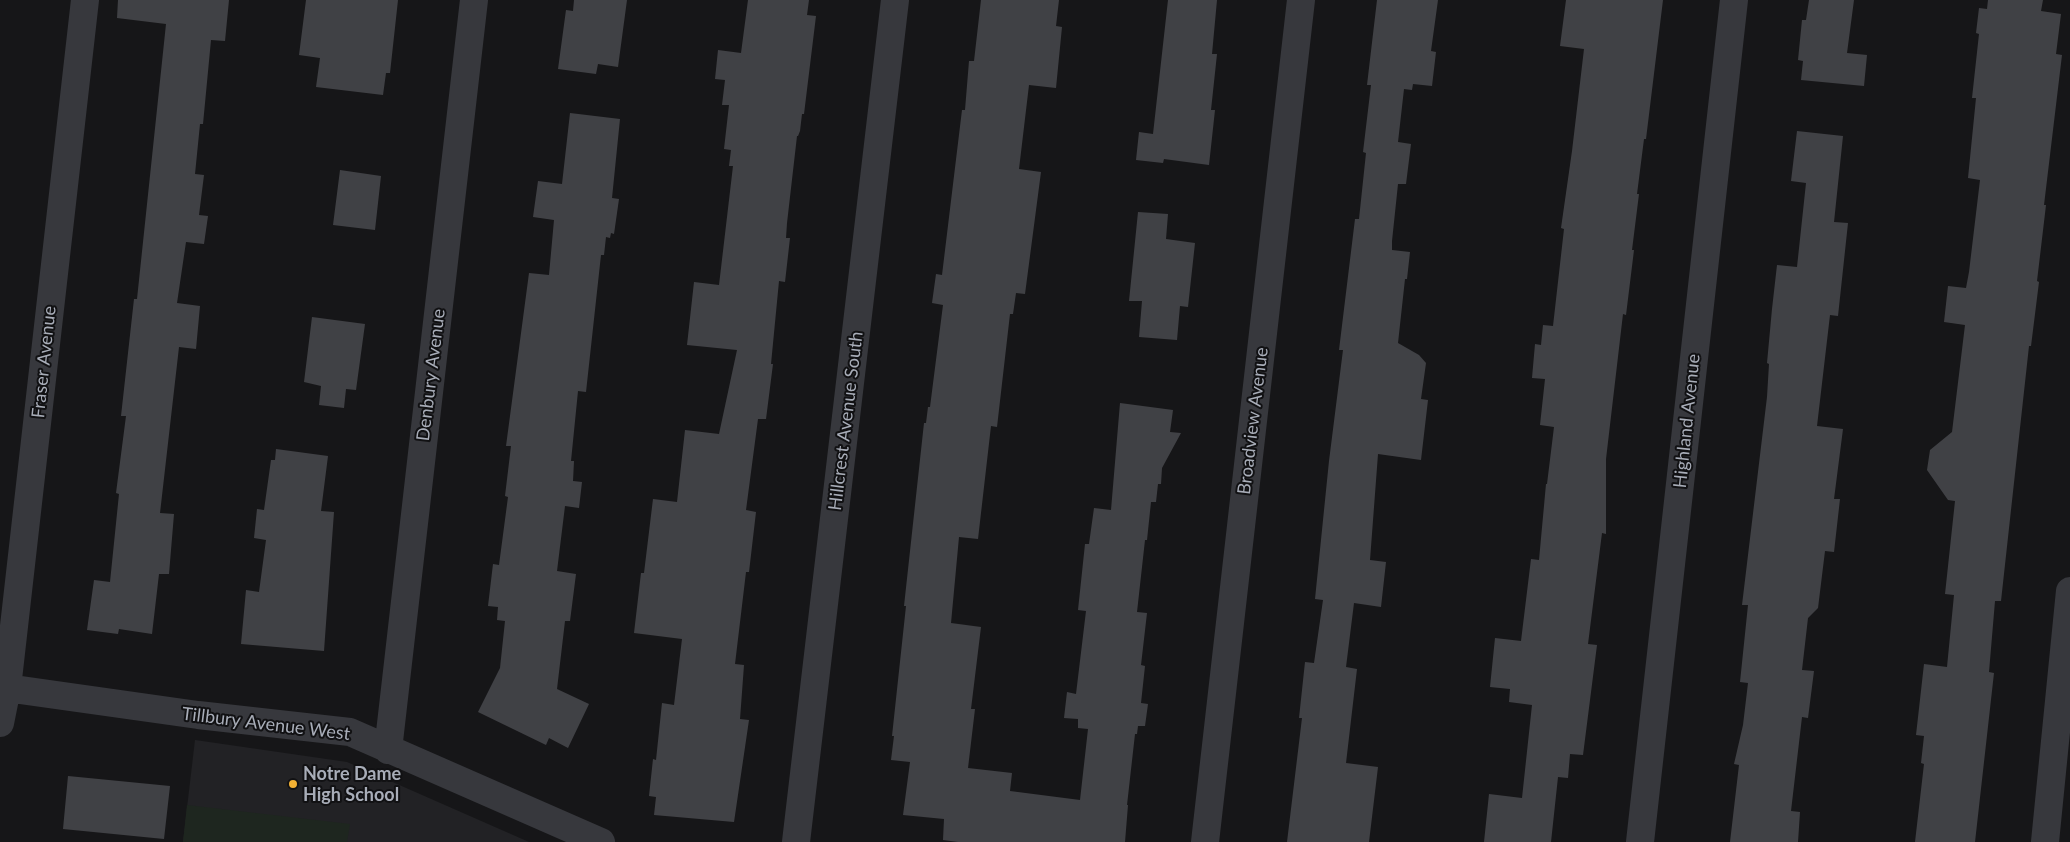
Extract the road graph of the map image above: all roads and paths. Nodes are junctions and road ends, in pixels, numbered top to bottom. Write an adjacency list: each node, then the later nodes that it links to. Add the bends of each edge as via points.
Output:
1 (85, 0): 7 (street, Fraser Avenue)
2 (474, 0): 9 (street, Denbury Avenue)
3 (895, 0): 11 (street, Hillcrest Avenue South)
4 (1301, 0): 12 (street, Broadview Avenue)
5 (1734, 0): 13 (street, Highland Avenue)
6 (2070, 591): 14 (street)
7 (4, 688): 8 (street, Fraser Avenue); 9 (street, Tillbury Avenue West, via 350,732)
8 (0, 723)
9 (388, 750): 10 (street, Tillbury Avenue West)
10 (601, 842)
11 (796, 842)
12 (1205, 842)
13 (1640, 842)
14 (2045, 842)

